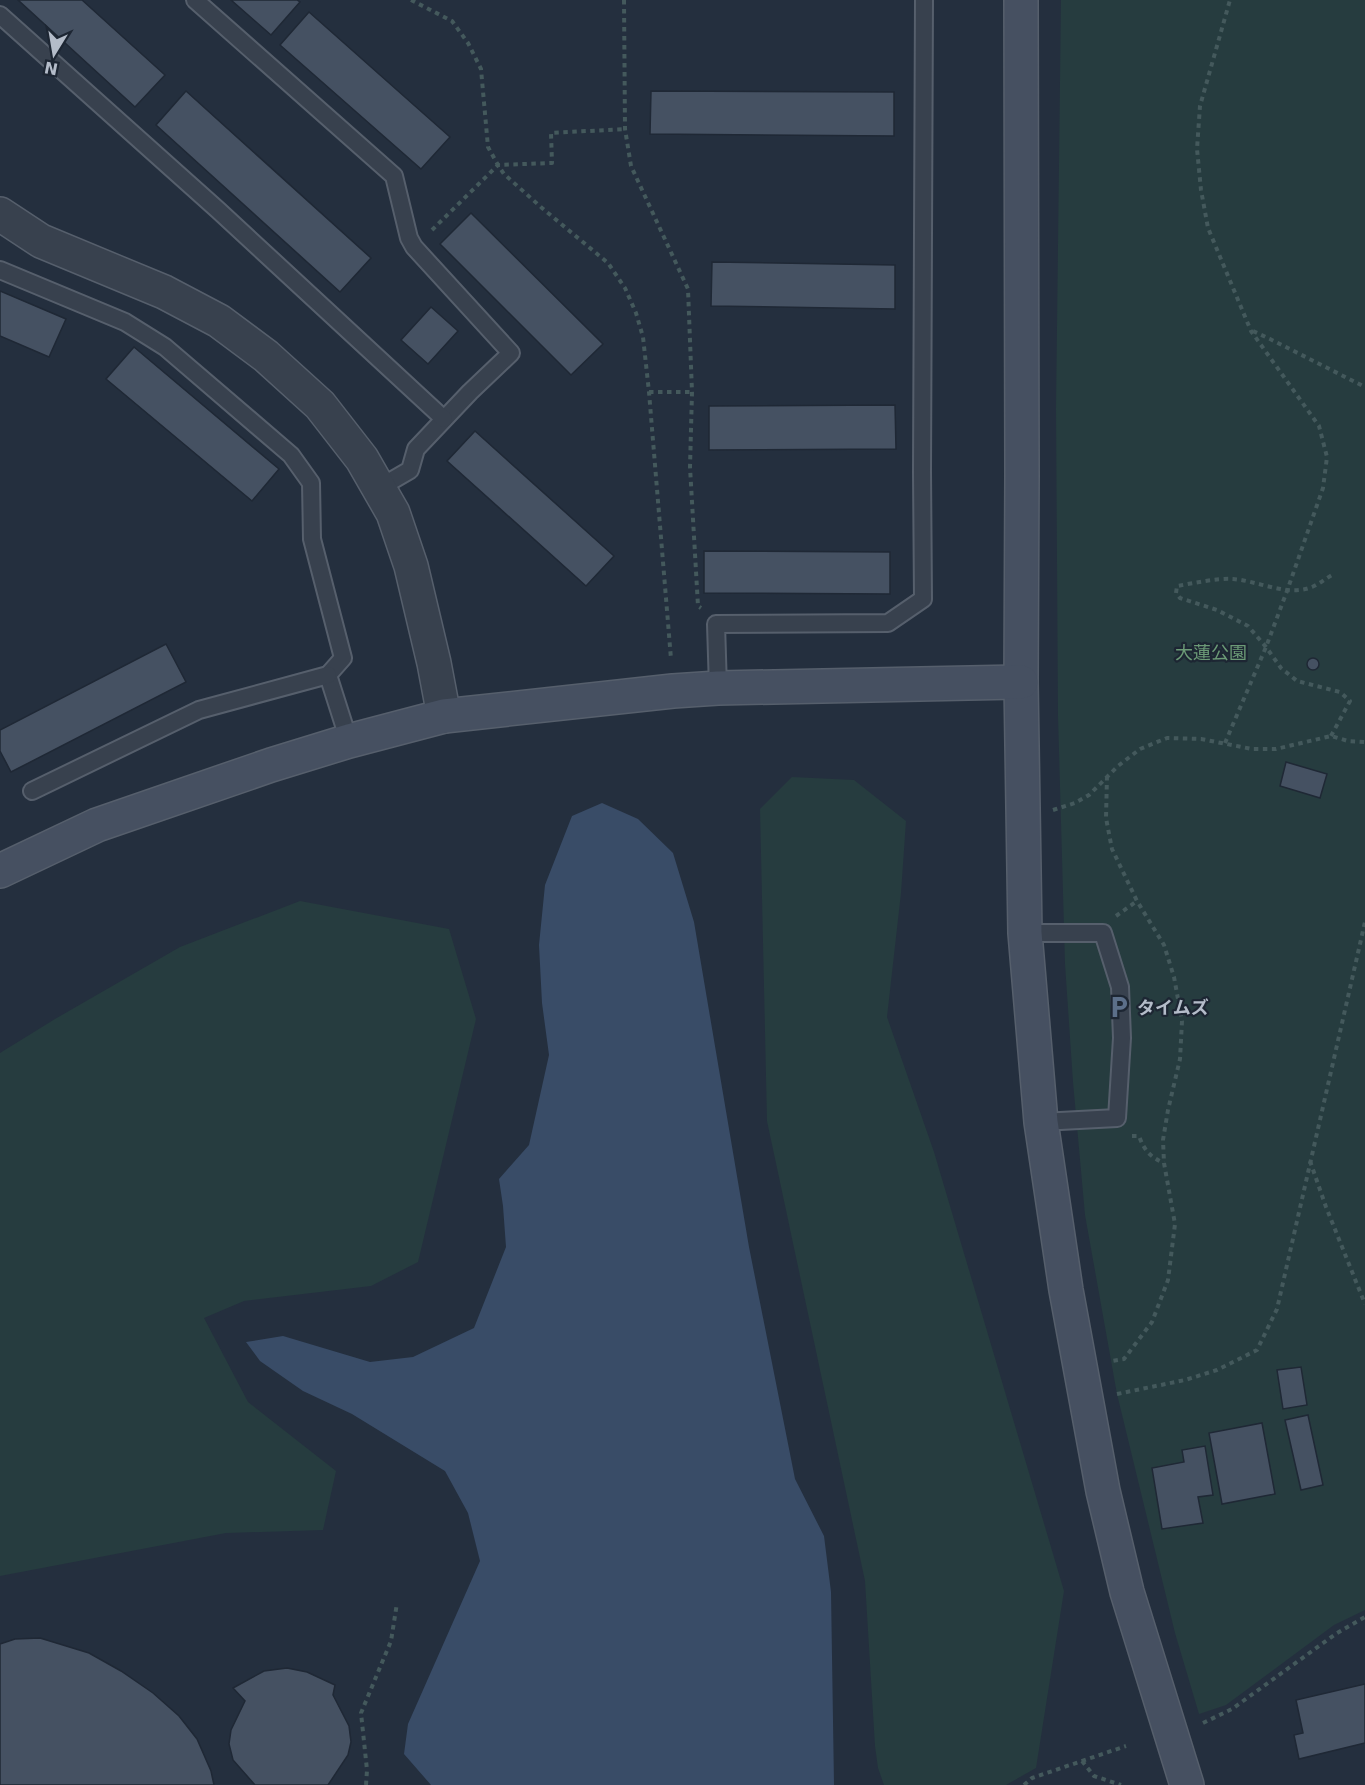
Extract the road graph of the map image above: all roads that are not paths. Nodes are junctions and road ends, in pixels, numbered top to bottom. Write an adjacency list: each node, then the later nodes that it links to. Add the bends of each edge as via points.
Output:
1 (195, 0): 7 (lane, via 394,176 414,247 511,353)
2 (924, 0): 11 (lane, via 923,599 888,623 716,624)
3 (1021, 0): 10 (street)
4 (0, 15): 7 (lane)
5 (0, 214): 8 (street, via 41,241 164,292 219,321 266,356 320,405 362,459)
6 (0, 270): 9 (lane, via 125,322 165,347 291,455 311,483 312,539 343,658)
7 (444, 419): 8 (lane, via 416,449 410,470)
8 (378, 488): 12 (street, via 393,513 411,566)
9 (328, 675): 13 (lane); 14 (lane, via 199,710)
10 (1021, 682): 11 (street); 16 (street)
11 (718, 688): 12 (street)
12 (444, 716): 13 (street)
13 (349, 741): 15 (street, via 97,825)
14 (32, 791)
15 (0, 871)
16 (1025, 933): 17 (street); 17 (lane, via 1103,933 1120,987 1122,1038 1117,1118)
17 (1041, 1122): 18 (street, via 1066,1290 1103,1491 1127,1592)
18 (1187, 1785)

